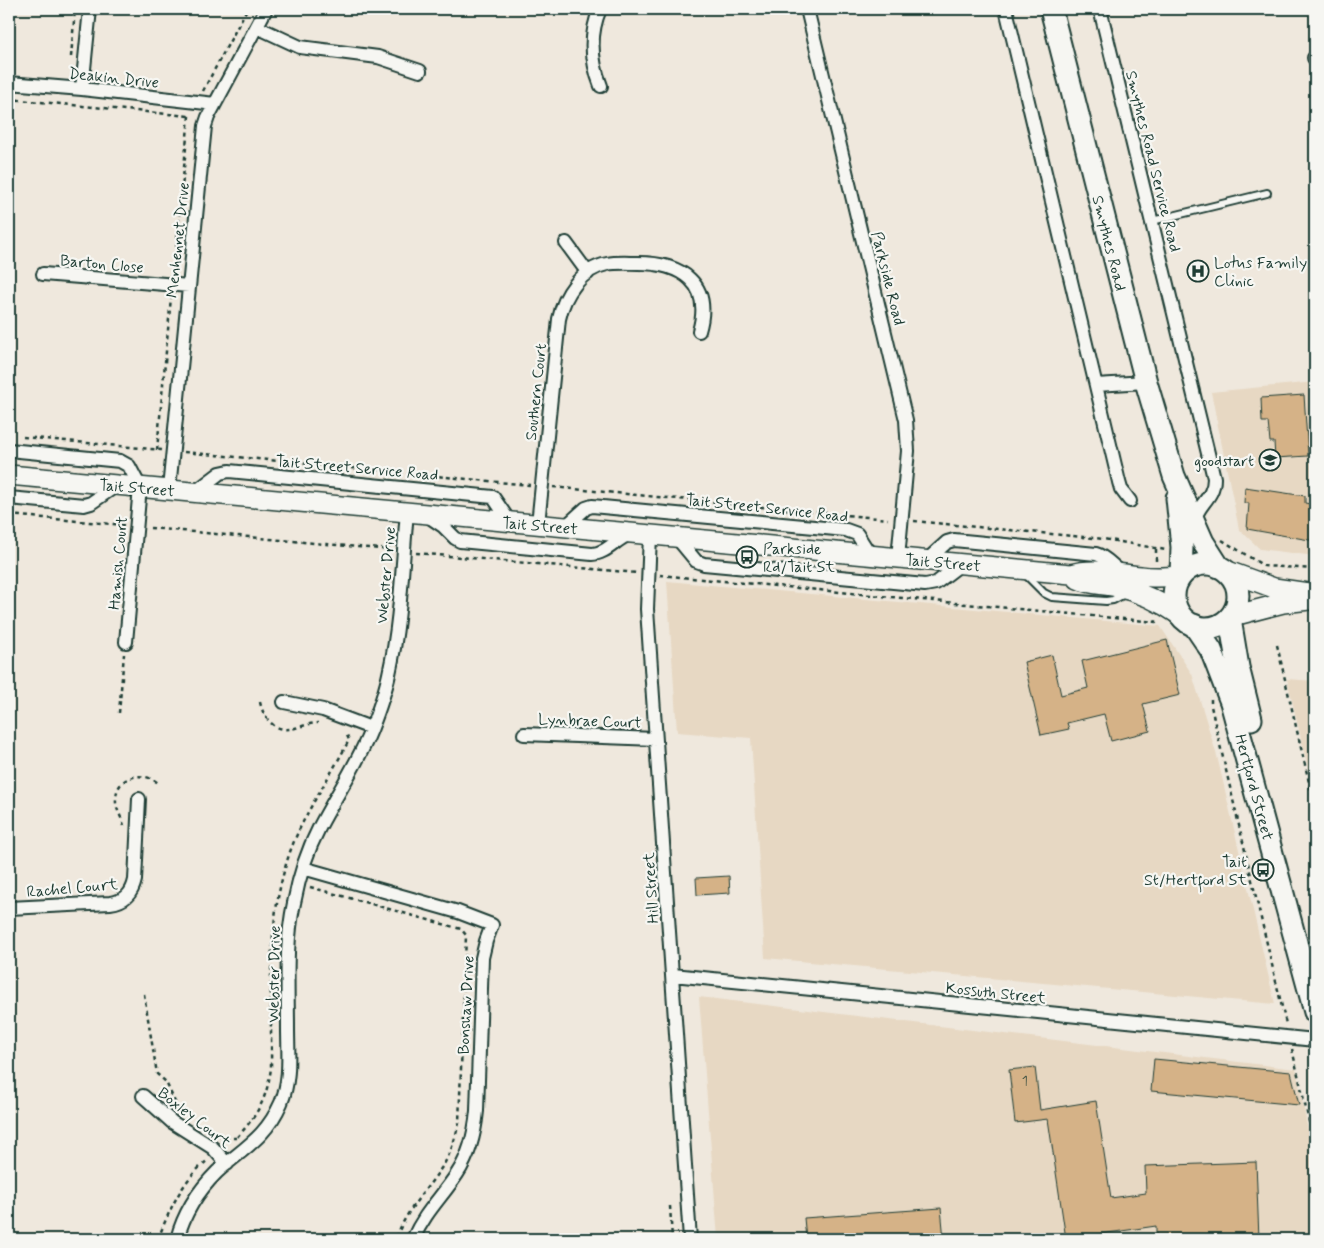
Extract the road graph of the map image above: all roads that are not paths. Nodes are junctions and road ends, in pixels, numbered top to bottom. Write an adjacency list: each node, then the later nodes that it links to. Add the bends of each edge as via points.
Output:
1 (90, 9): 12 (street)
2 (266, 9): 8 (street, Menhennet Drive)
3 (600, 9): 11 (street, via 592,47)
4 (807, 9): 40 (street, Parkside Road, via 906,420 908,446)
5 (1006, 9): 22 (street)
6 (1051, 9): 21 (main road, Smythes Road)
7 (1100, 9): 15 (street, Smythes Road Service Road)
8 (257, 27): 9 (street, via 304,48 378,57); 13 (street, Menhennet Drive)
9 (420, 71)
10 (9, 83): 12 (street, Deakin Drive)
11 (601, 86)
12 (82, 89): 13 (street, Deakin Drive)
13 (215, 104): 19 (street, Menhennet Drive, via 204,131)
14 (1267, 192): 15 (lane)
15 (1152, 221): 34 (street, Smythes Road Service Road, via 1214,478 1210,494)
16 (566, 242): 17 (street)
17 (588, 273): 20 (street, Southern Court, via 604,265 619,263 654,264 678,270 691,279 699,292 703,313); 35 (street, Southern Court, via 567,296 559,319)
18 (43, 274): 19 (street, Barton Close)
19 (189, 286): 28 (street, Menhennet Drive)
20 (699, 331)
21 (1146, 382): 22 (street); 25 (main road, Smythes Road)
22 (1096, 384): 31 (street, via 1120,486)
23 (9, 450): 27 (street, via 124,462)
24 (9, 475): 26 (street, Tait Street)
25 (1174, 476): 34 (main road, Smythes Road); 47 (main road, Smythes Road, via 1182,547)
26 (117, 485): 27 (street, Tait Street); 30 (street, via 84,505)
27 (140, 487): 28 (street, Tait Street); 53 (street, Hamish Court)
28 (169, 490): 29 (street, Tait Street)
29 (195, 492): 32 (street, Tait Street); 33 (street, Tait Street Service Road, via 220,472 229,471 493,497)
30 (9, 498)
31 (1130, 501)
32 (415, 513): 33 (street, Tait Street); 37 (street, via 440,523 460,541 592,554 601,553 618,540); 55 (street, Webster Drive, via 404,551 390,672)
33 (510, 522): 35 (street, Tait Street)
34 (1194, 522): 44 (main road, Smythes Road)
35 (538, 524): 36 (street, Tait Street)
36 (565, 527): 37 (street, Tait Street); 39 (street, Tait Street Service Road, via 592,506 849,530 856,533)
37 (641, 534): 38 (street, Tait Street); 57 (street, Hill Street, via 648,574)
38 (677, 538): 39 (street, Tait Street); 42 (street, via 694,559 704,564 925,585 939,582)
39 (871, 556): 40 (street, Tait Street)
40 (898, 558): 41 (street, Tait Street)
41 (926, 561): 42 (street, Tait Street); 46 (street, via 947,542 954,540 1096,554)
42 (961, 564): 43 (street, Tait Street)
43 (1019, 569): 45 (street, Tait Street); 48 (lane, via 1045,594 1052,596 1108,601)
44 (1222, 569): 47 (main road, via 1199,564); 49 (street, via 1274,588); 51 (main road, via 1234,580 1239,594)
45 (1071, 574): 46 (street, Tait Street, via 1090,570); 48 (street, Tait Street, via 1087,582)
46 (1126, 574): 47 (street, Tait Street, via 1152,577)
47 (1180, 575): 52 (main road, via 1174,595)
48 (1134, 591): 52 (street, Tait Street, via 1156,600)
49 (1315, 594)
50 (1315, 600): 51 (street, via 1284,603)
51 (1232, 617): 52 (main road, via 1209,628); 61 (main road, Hertford Street, via 1241,682)
52 (1179, 622): 63 (main road, Hertford Street, via 1206,640 1231,702)
53 (126, 642)
54 (284, 702): 55 (street, via 323,710)
55 (372, 728): 59 (street, Webster Drive, via 318,829)
56 (524, 734): 57 (street, Lynbrae Court)
57 (656, 739): 62 (street, Hill Street)
58 (139, 800): 60 (street, Rachel Court, via 135,880 128,896 110,903)
59 (303, 868): 66 (street, Webster Drive, via 289,934 288,1071 285,1090 266,1130); 68 (street, Bonshaw Drive, via 458,912 492,925 482,958 475,1126 458,1172 429,1209)
60 (9, 908)
61 (1315, 962)
62 (673, 975): 64 (street, Kossuth Street); 69 (street, Hill Street)
63 (1315, 1012)
64 (1315, 1040)
65 (143, 1096): 66 (street, Boxley Court, via 172,1122 213,1148)
66 (227, 1164): 67 (street, Webster Drive, via 196,1197)
67 (177, 1239)
68 (413, 1239)
69 (690, 1239)

